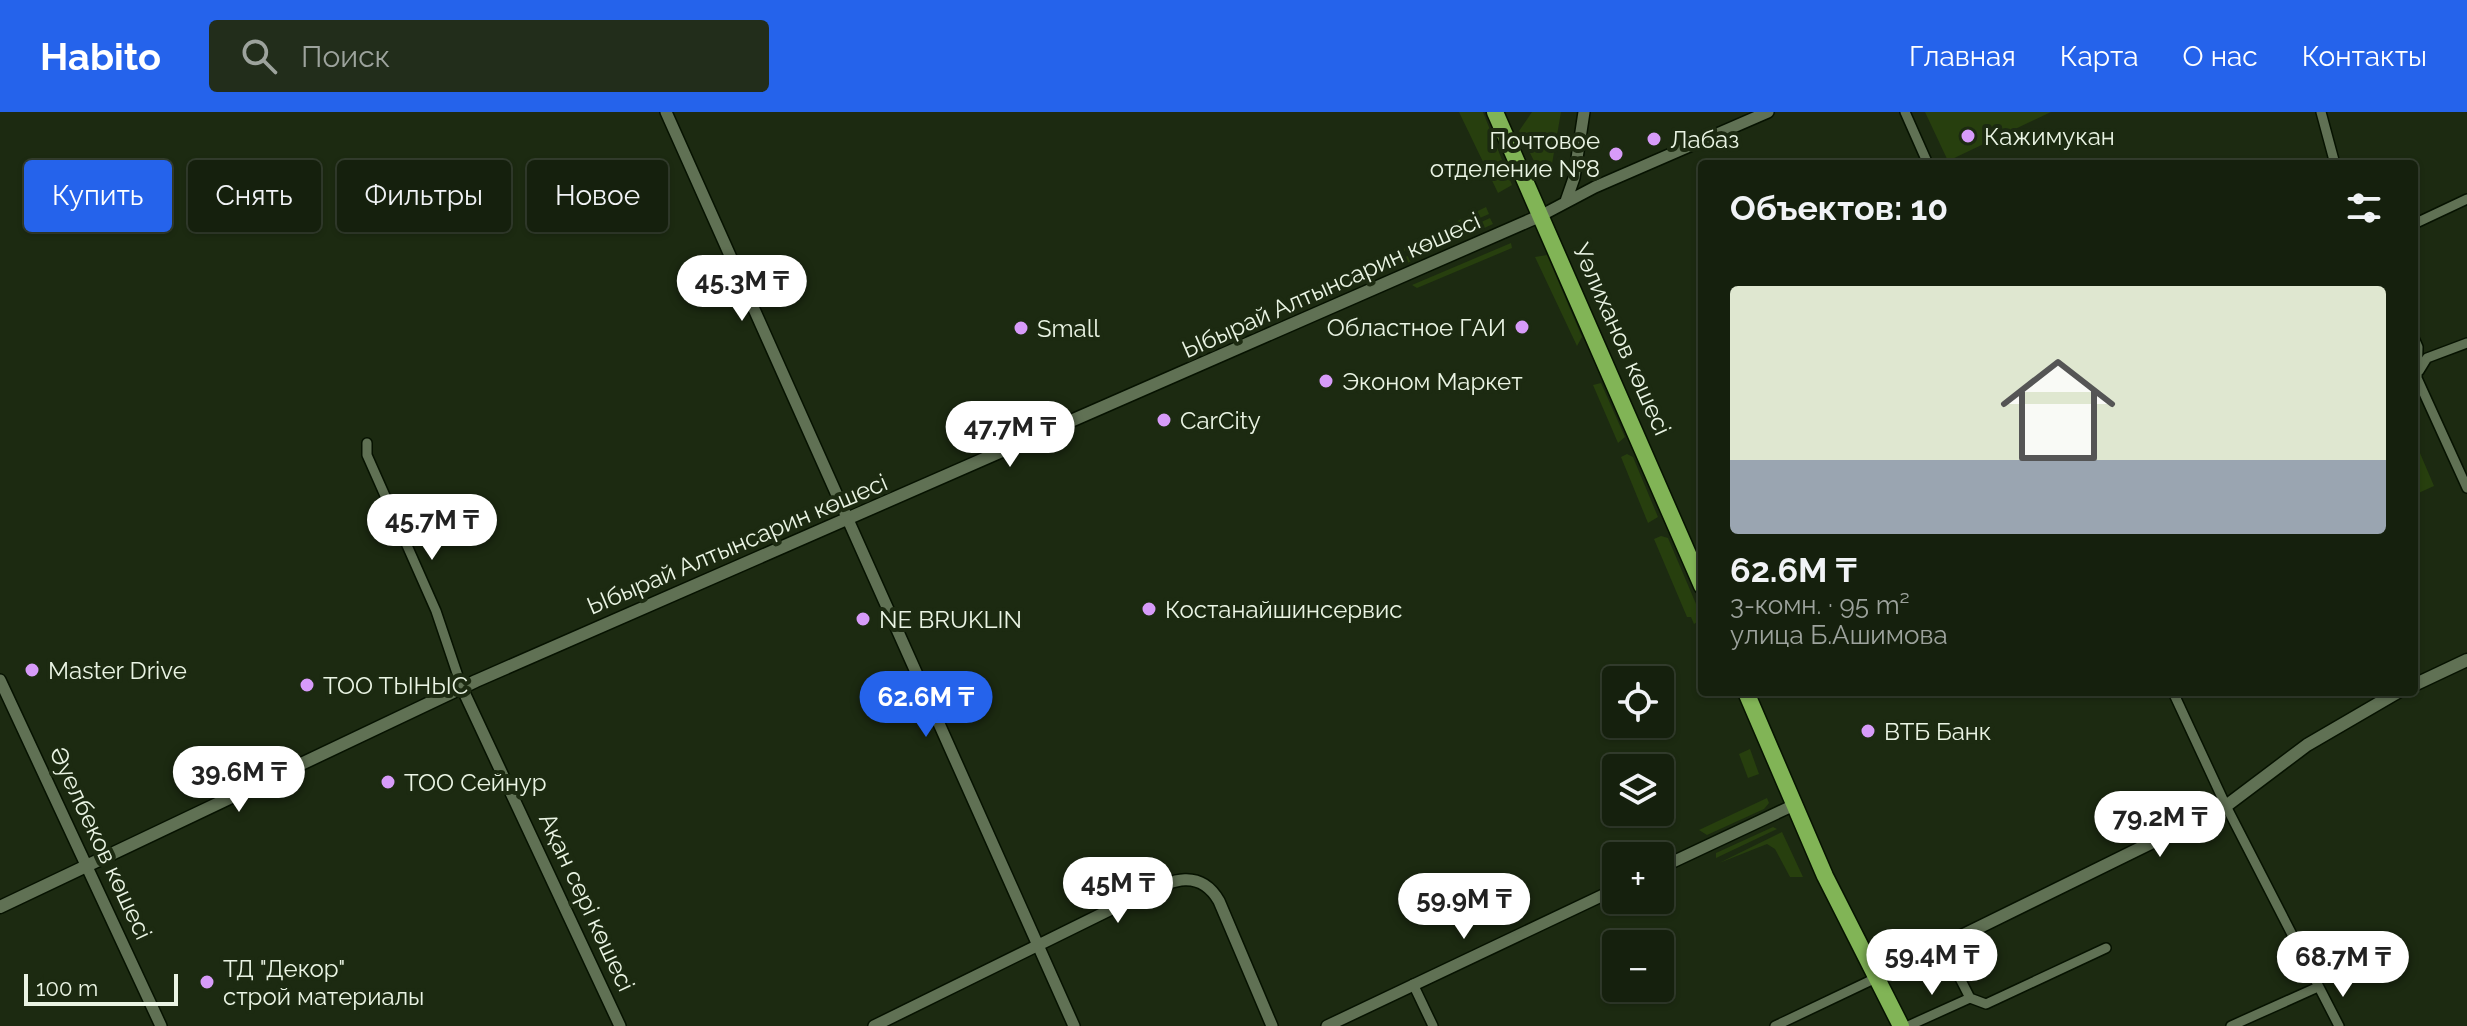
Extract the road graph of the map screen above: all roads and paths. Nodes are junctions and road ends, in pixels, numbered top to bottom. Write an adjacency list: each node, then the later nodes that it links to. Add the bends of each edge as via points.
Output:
1 (666, 112): 18 (street)
2 (1495, 112): 11 (highway, Уәлиханов көшесі)
3 (1584, 112): 10 (street)
4 (1768, 112): 10 (street)
5 (1905, 112): 7 (street)
6 (2321, 112): 8 (street)
7 (1926, 160)
8 (2334, 160)
9 (2467, 199): 12 (street)
10 (1565, 202): 11 (street)
11 (1542, 215): 18 (main road, Ыбырай Алтынсарин көшесі); 19 (highway, Уәлиханов көшесі)
12 (2418, 222)
13 (2467, 343): 14 (street, via 2427,358)
14 (2418, 376)
15 (2418, 380): 17 (street)
16 (367, 443): 23 (street, Ақан сері көшесі, via 367,455 436,611)
17 (2467, 488)
18 (848, 520): 23 (main road, Ыбырай Алтынсарин көшесі); 33 (street)
19 (1698, 577)
20 (2467, 660): 22 (main road)
21 (0, 680): 30 (street, Әуелбеков көшесі)
22 (2418, 683)
23 (462, 688): 30 (main road, Ыбырай Алтынсарин көшесі); 41 (street, Ақан сері көшесі)
24 (1748, 696): 27 (highway)
25 (2175, 696): 28 (street)
26 (2391, 696): 28 (main road, via 2307,745)
27 (1794, 805): 29 (street); 36 (highway)
28 (2226, 806): 34 (main road); 38 (street)
29 (1674, 861)
30 (87, 866): 32 (main road, Ыбырай Алтынсарин көшесі); 40 (street, Әуелбеков көшесі)
31 (1602, 896): 37 (street)
32 (0, 907)
33 (1036, 944): 42 (street); 43 (street); 44 (street, via 1172,881 1198,881 1219,901)
34 (1943, 945): 36 (main road); 39 (street)
35 (2106, 948): 39 (street, via 1986,1004)
36 (1876, 978): 47 (street); 48 (highway)
37 (1413, 984): 45 (street); 46 (street)
38 (2318, 987): 50 (street); 51 (street)
39 (1970, 998): 49 (street)
40 (161, 1026)
41 (620, 1026)
42 (874, 1026)
43 (1074, 1026)
44 (1272, 1026)
45 (1327, 1026)
46 (1433, 1026)
47 (1775, 1026)
48 (1898, 1026)
49 (1908, 1026)
50 (2231, 1026)
51 (2339, 1026)

